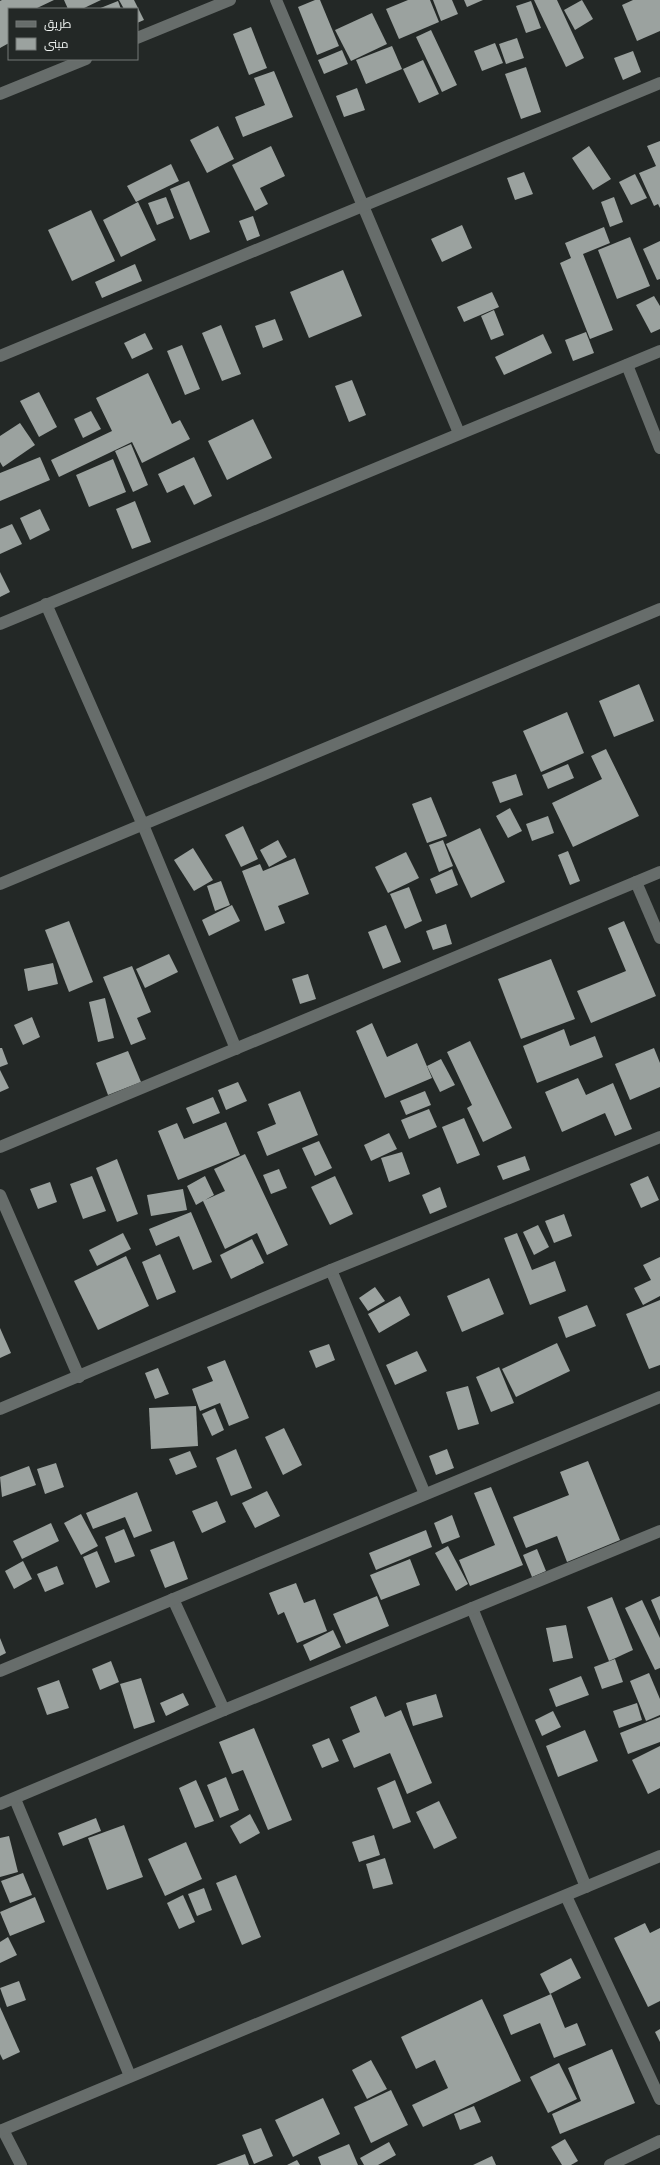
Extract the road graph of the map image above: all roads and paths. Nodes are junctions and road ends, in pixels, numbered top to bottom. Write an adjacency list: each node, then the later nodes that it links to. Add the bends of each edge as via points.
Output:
1 (230, 0): 3 (street)
2 (276, 0): 7 (street)
3 (138, 38)
4 (84, 60): 6 (street)
5 (660, 83): 7 (street)
6 (0, 94)
7 (364, 204): 9 (street); 11 (street)
8 (660, 351): 10 (street)
9 (0, 356)
10 (627, 365): 11 (street); 12 (street)
11 (458, 433): 13 (street)
12 (660, 448)
13 (46, 604): 15 (street); 16 (street)
14 (660, 609): 16 (street)
15 (0, 624)
16 (143, 825): 19 (street); 21 (street)
17 (660, 872): 18 (street)
18 (636, 882): 20 (street); 21 (street)
19 (0, 884)
20 (660, 938)
21 (236, 1049): 23 (street)
22 (660, 1137): 25 (street)
23 (0, 1147)
24 (0, 1195): 26 (street)
25 (331, 1270): 26 (street); 29 (street)
26 (79, 1377): 28 (street)
27 (660, 1397): 29 (street)
28 (0, 1409)
29 (425, 1494): 31 (street)
30 (660, 1531): 32 (street)
31 (173, 1599): 33 (street); 34 (street)
32 (472, 1608): 34 (street); 38 (street)
33 (0, 1671)
34 (224, 1710): 35 (street)
35 (15, 1799): 36 (street); 40 (street)
36 (0, 1804)
37 (660, 1856): 38 (street)
38 (586, 1887): 39 (street)
39 (566, 1896): 40 (street); 41 (street)
40 (130, 2076): 42 (street)
41 (660, 2099)
42 (2, 2130): 44 (street)
43 (660, 2141): 45 (street)
44 (21, 2165)
45 (610, 2165)

